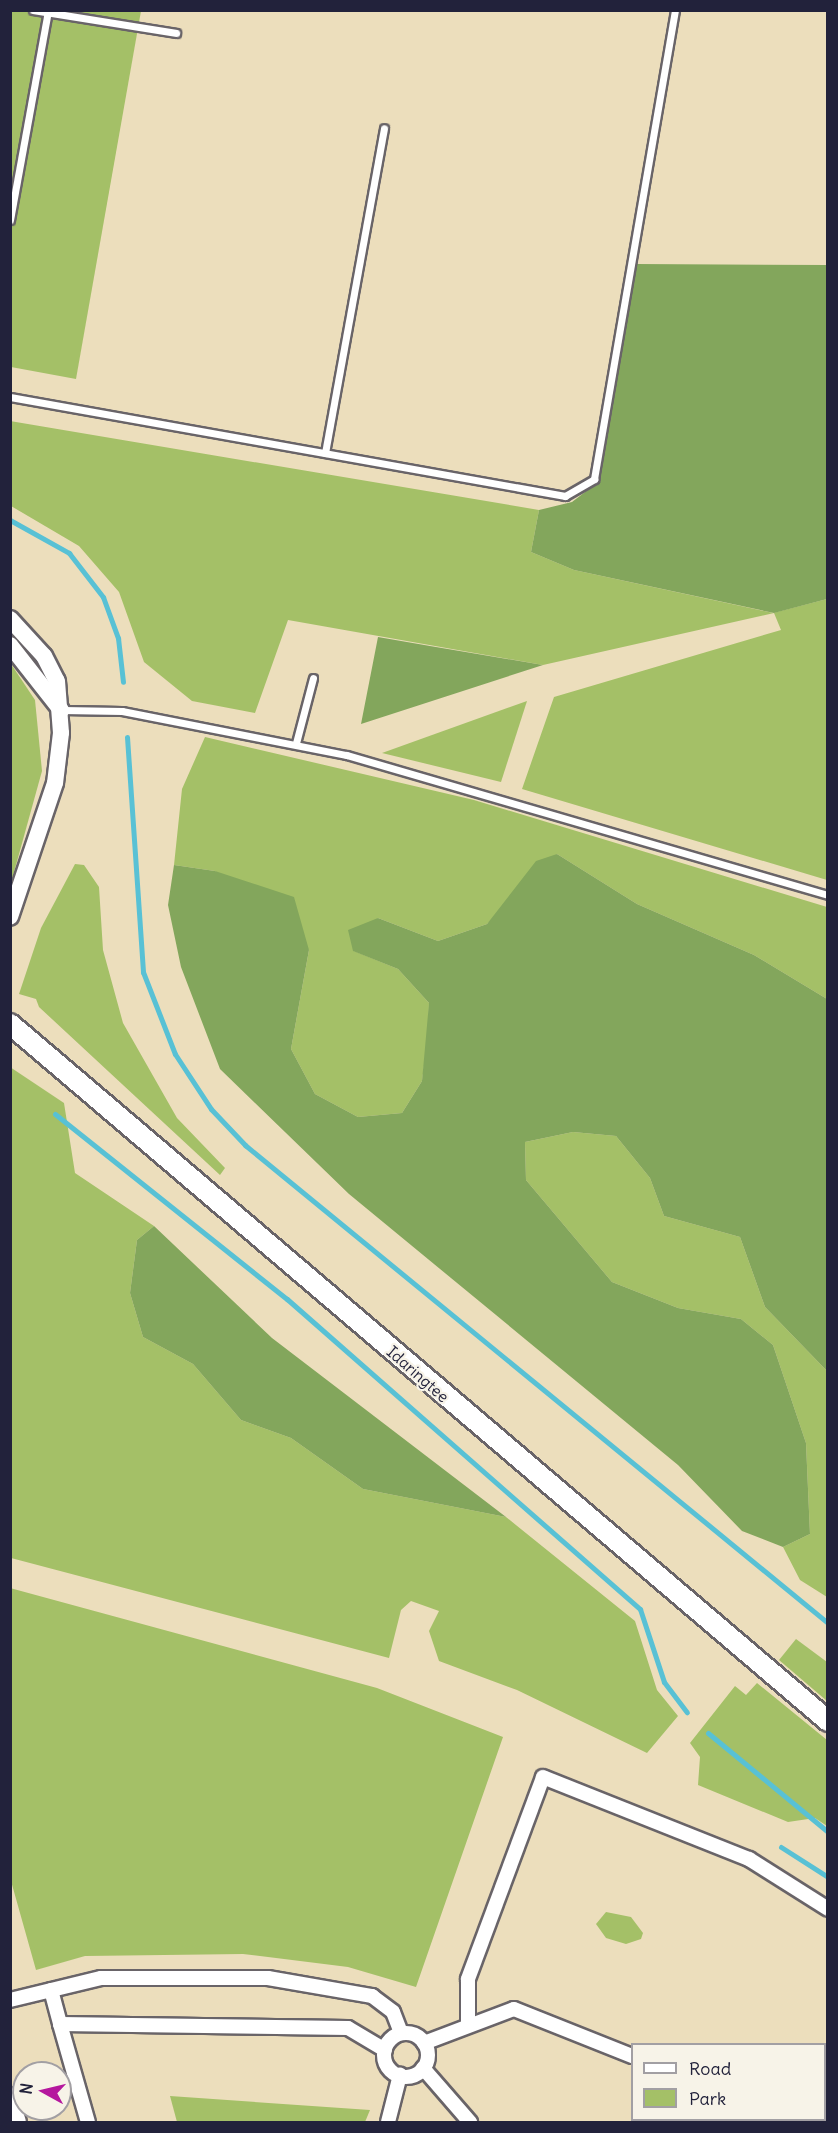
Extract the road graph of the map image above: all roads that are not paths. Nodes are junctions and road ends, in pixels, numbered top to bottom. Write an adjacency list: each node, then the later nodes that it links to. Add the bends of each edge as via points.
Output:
1 (33, 10): 3 (lane)
2 (675, 10): 8 (lane, via 594,479 565,496)
3 (48, 12): 4 (lane); 6 (lane)
4 (176, 33)
5 (384, 128): 8 (lane)
6 (10, 220)
7 (10, 397): 8 (lane)
8 (325, 453)
9 (10, 619): 12 (street, via 44,656 57,681)
10 (10, 645): 12 (street)
11 (313, 678): 13 (lane)
12 (61, 710): 13 (lane, via 122,711); 15 (street, via 56,783)
13 (296, 743): 14 (lane)
14 (828, 895)
15 (10, 917)
16 (13, 1026): 17 (main road, Idaringtee)
17 (828, 1721)
18 (828, 1909): 22 (street, via 749,1858 543,1777 468,1979)
19 (51, 1990): 20 (street); 21 (street); 23 (street, via 101,1978 268,1978 372,1996 393,2012)
20 (10, 2000)
21 (60, 2024): 25 (street, via 348,2028); 31 (street)
22 (468, 2024): 24 (street); 26 (street, via 513,2009)
23 (401, 2033): 24 (street); 25 (street)
24 (424, 2043): 27 (street)
25 (385, 2050): 28 (street, via 386,2063)
26 (631, 2055)
27 (423, 2068): 28 (street); 33 (street)
28 (400, 2075): 32 (street)
29 (10, 2096): 30 (street)
30 (18, 2122)
31 (88, 2122)
32 (388, 2122)
33 (470, 2122)

